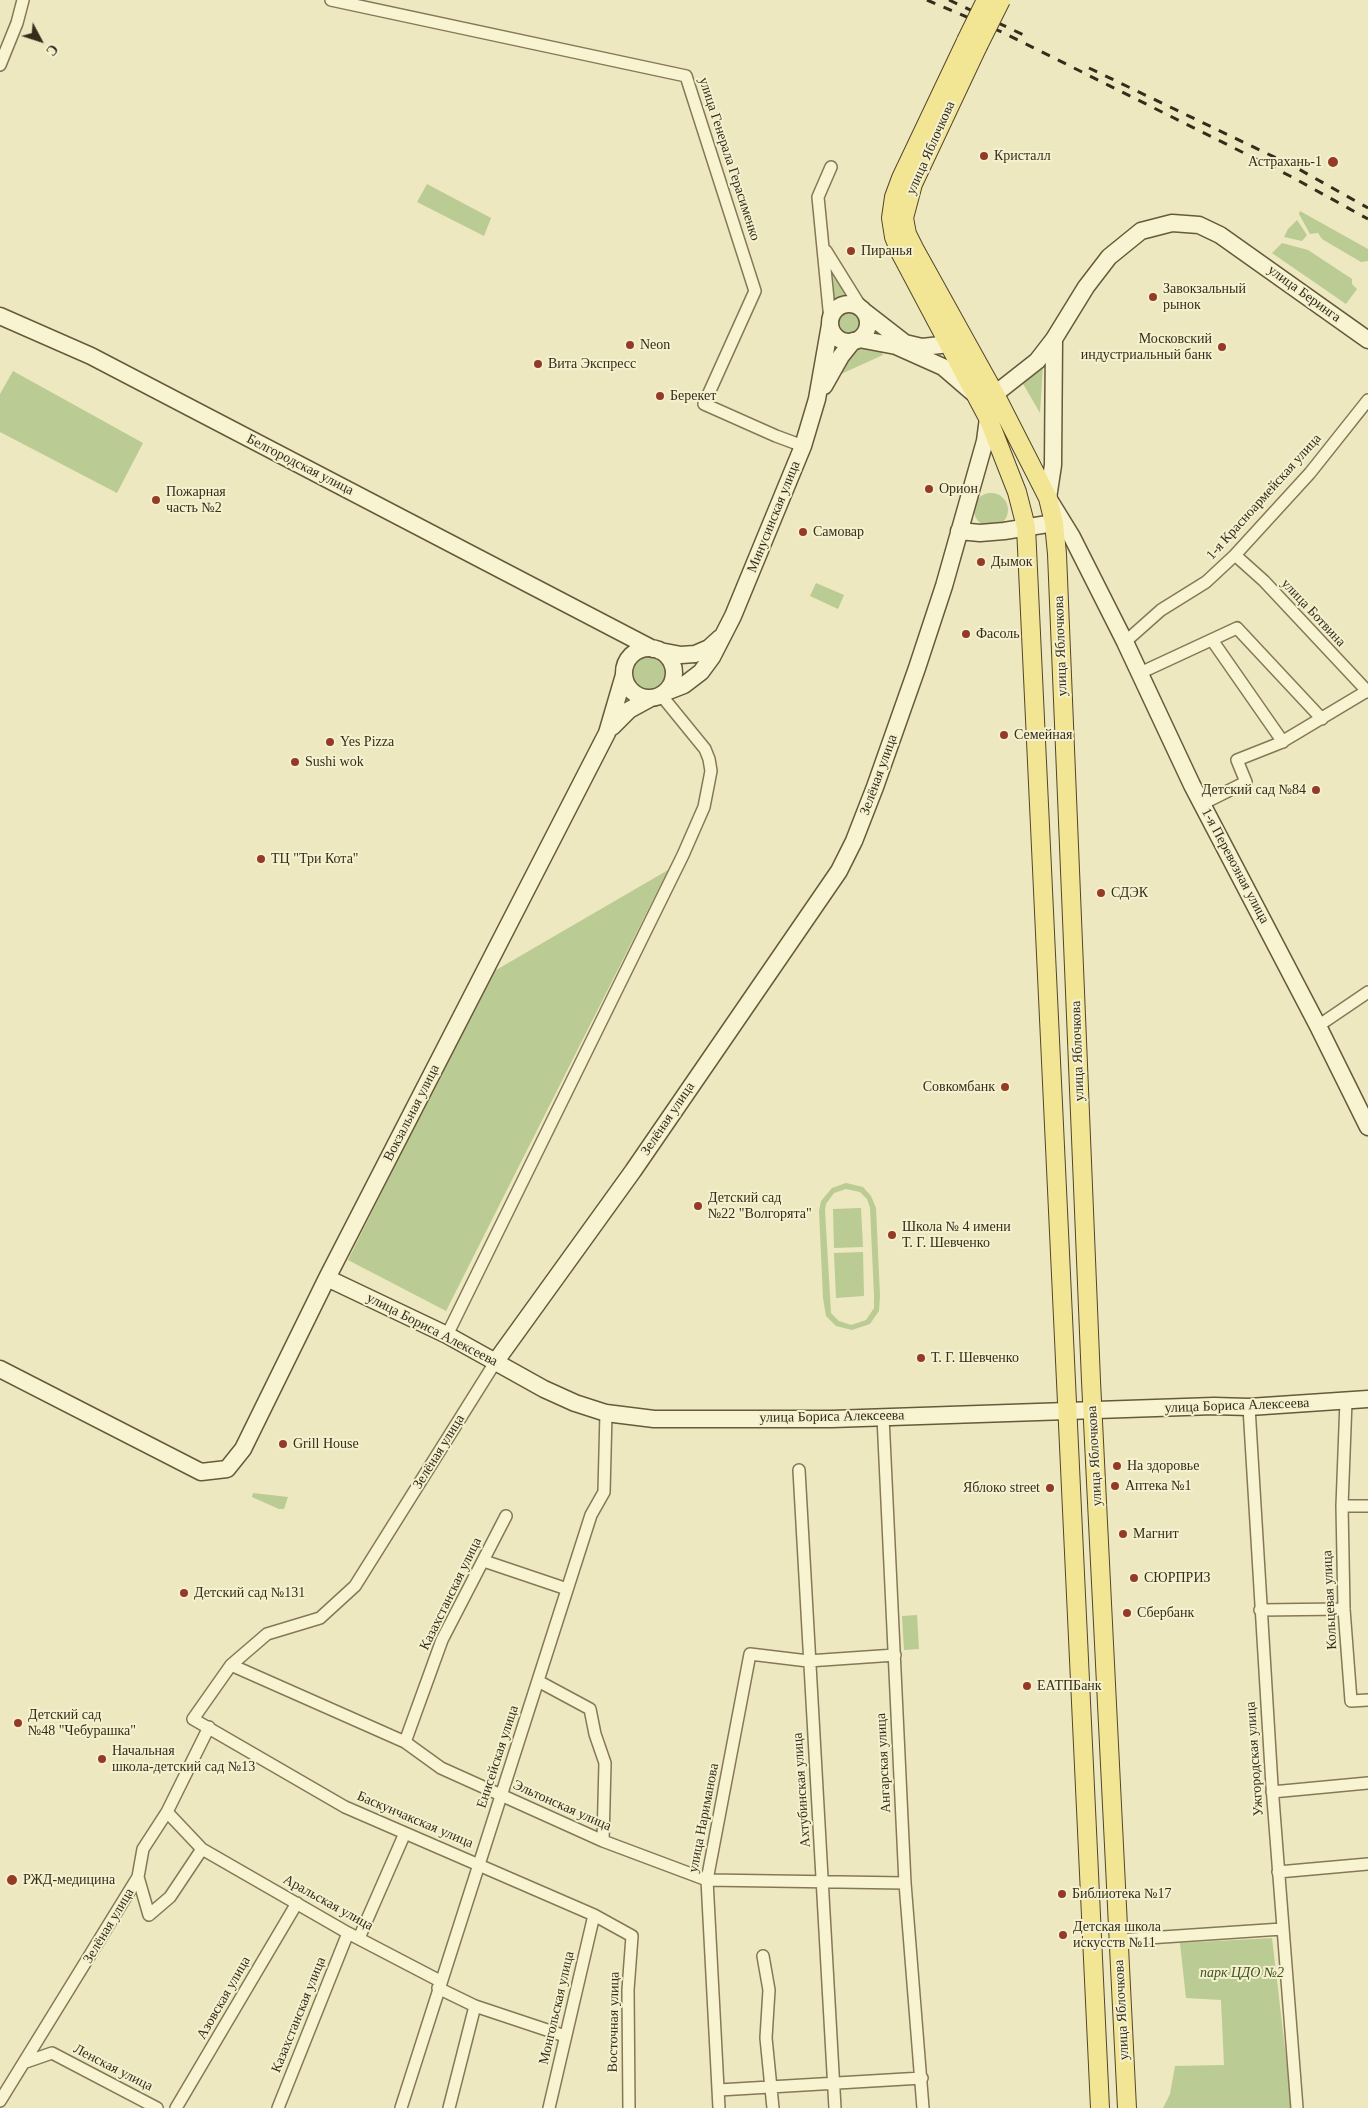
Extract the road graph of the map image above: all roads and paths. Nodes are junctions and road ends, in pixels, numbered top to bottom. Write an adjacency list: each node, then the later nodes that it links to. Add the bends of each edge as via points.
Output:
1 (23, 0): 6 (street, via 18,23)
2 (331, 0): 22 (street, улица Генерала Герасименко, via 686,76 755,291 704,404)
3 (986, 0): 5 (main road, bridge)
4 (1001, 0): 5 (main road, bridge)
5 (972, 43): 12 (main road, улица Яблочкова, via 901,178 891,218 901,254); 18 (main road, улица Яблочкова, via 913,184 904,218 907,234)
6 (0, 65)
7 (831, 167): 8 (street, via 818,197)
8 (825, 250): 9 (street); 11 (street)
9 (864, 311): 11 (main road, via 853,304 843,305 834,311); 14 (main road, via 868,324 864,335); 17 (main road, via 900,340)
10 (0, 316): 28 (main road, Белгородская улица, via 91,356)
11 (830, 323): 14 (main road, via 838,338); 19 (main road, Минусинская улица)
12 (940, 326): 16 (main road, улица Яблочкова); 17 (main road)
13 (1054, 339): 15 (main road, улица Беринга, via 1109,257 1141,232 1172,223 1199,225 1240,247); 18 (main road, улица Беринга, via 1037,361); 23 (main road, via 1053,466)
14 (856, 340): 18 (main road, via 896,346 943,368); 19 (main road, Минусинская улица, via 833,368)
15 (1368, 340)
16 (950, 344): 17 (main road); 18 (main road, улица Яблочкова)
17 (922, 347)
18 (987, 396): 21 (main road, улица Яблочкова); 23 (main road, улица Яблочкова)
19 (817, 399): 22 (main road, Минусинская улица)
20 (1368, 400): 27 (street, 1-я Красноармейская улица, via 1310,473)
21 (988, 418): 25 (main road, улица Яблочкова, via 1017,492); 26 (main road, Зелёная улица, via 985,441)
22 (803, 446): 29 (main road, Минусинская улица)
23 (1048, 498): 24 (main road, улица Яблочкова); 31 (main road, 1-я Перевозная улица, via 1072,537)
24 (1054, 523): 25 (main road); 51 (main road, улица Яблочкова)
25 (1026, 527): 26 (main road, via 980,533); 52 (main road, улица Яблочкова)
26 (959, 531): 46 (main road, Зелёная улица, via 917,668 854,841 829,888 633,1171)
27 (1234, 556): 31 (street, 1-я Красноармейская улица, via 1206,582 1161,610); 35 (street, улица Ботвина, via 1264,582)
28 (598, 619): 32 (main road, Белгородская улица); 33 (main road, Белгородская улица, via 620,642)
29 (725, 634): 32 (main road, Минусинская улица, via 709,648 695,654); 36 (main road, Минусинская улица, via 701,672 684,685)
30 (1212, 640): 34 (street); 37 (street, via 1237,628); 39 (street)
31 (1126, 642): 34 (main road, 1-я Перевозная улица)
32 (656, 650): 33 (main road, via 638,651 629,658); 36 (main road, via 669,658 674,670 672,682)
33 (624, 671): 36 (main road, via 627,686 634,694); 38 (main road, Вокзальная улица)
34 (1140, 673): 40 (main road, 1-я Перевозная улица)
35 (1368, 692): 37 (street)
36 (659, 695): 38 (main road, Вокзальная улица, via 623,715); 45 (street, via 710,759 704,807 684,855)
37 (1322, 719): 39 (street)
38 (607, 733): 44 (main road, Вокзальная улица)
39 (1283, 742): 40 (street, via 1237,760 1246,782)
40 (1202, 804): 42 (main road, 1-я Перевозная улица)
41 (1368, 992): 42 (street)
42 (1318, 1026): 43 (main road, 1-я Перевозная улица)
43 (1368, 1127)
44 (327, 1278): 45 (main road, улица Бориса Алексеева); 47 (main road, Вокзальная улица, via 244,1449 227,1468 201,1472)
45 (447, 1335): 46 (main road, улица Бориса Алексеева)
46 (496, 1361): 53 (main road, улица Бориса Алексеева, via 544,1389); 65 (street, Зелёная улица, via 355,1586 320,1618 267,1634)
47 (0, 1369)
48 (1368, 1399): 49 (main road, улица Бориса Алексеева)
49 (1346, 1402): 50 (main road, улица Бориса Алексеева); 56 (street, Кольцевая улица)
50 (1249, 1407): 51 (main road, улица Бориса Алексеева); 62 (street, Ужгородская улица)
51 (1093, 1411): 52 (main road, улица Бориса Алексеева); 90 (main road, улица Яблочкова)
52 (1069, 1412): 54 (main road, улица Бориса Алексеева); 112 (main road, улица Яблочкова)
53 (606, 1413): 54 (main road, улица Бориса Алексеева, via 654,1419); 60 (street, Енисейская улица, via 604,1492 591,1515)
54 (884, 1417): 63 (street, Ангарская улица)
55 (799, 1470): 64 (street, Ахтубинская улица)
56 (1342, 1506): 57 (street); 61 (street, Кольцевая улица)
57 (1368, 1506)
58 (506, 1516): 59 (street, Казахстанская улица)
59 (484, 1561): 60 (street); 70 (street, Казахстанская улица, via 442,1640)
60 (567, 1589): 66 (street, Енисейская улица)
61 (1344, 1609): 62 (street); 67 (street, Кольцевая улица, via 1351,1701)
62 (1260, 1610): 72 (street, Ужгородская улица)
63 (895, 1655): 64 (street); 83 (street, Ангарская улица)
64 (808, 1661): 82 (street, улица Нариманова, via 750,1654); 84 (street, Ахтубинская улица)
65 (231, 1665): 68 (street, Зелёная улица); 70 (street, Эльтонская улица)
66 (538, 1681): 73 (street, Енисейская улица); 76 (street, via 590,1709 605,1763)
67 (1368, 1700)
68 (193, 1719): 69 (street, Баскунчакская улица)
69 (209, 1727): 74 (street); 75 (street, Баскунчакская улица, via 346,1807)
70 (405, 1742): 73 (street, Эльтонская улица, via 441,1768)
71 (1368, 1784): 72 (street)
72 (1272, 1792): 80 (street, Ужгородская улица)
73 (502, 1795): 76 (street, Эльтонская улица); 78 (street, Енисейская улица)
74 (167, 1812): 77 (street); 81 (street, via 143,1849)
75 (405, 1833): 78 (street, Баскунчакская улица); 88 (street, Казахстанская улица)
76 (603, 1841): 82 (street, Эльтонская улица)
77 (202, 1849): 81 (street, Зелёная улица, via 170,1897 149,1914); 85 (street, Аральская улица)
78 (480, 1864): 86 (street, Баскунчакская улица); 92 (street, Енисейская улица)
79 (1368, 1864): 80 (street)
80 (1278, 1872): 87 (street, Ужгородская улица)
81 (138, 1877): 95 (street, Зелёная улица)
82 (707, 1880): 84 (street, Эльтонская улица); 99 (street, улица Нариманова)
83 (905, 1883): 84 (street, Эльтонская улица); 96 (street, Ангарская улица)
84 (823, 1884): 97 (street, Ахтубинская улица)
85 (297, 1903): 88 (street, Аральская улица); 102 (street, Азовская улица)
86 (594, 1916): 89 (street, Баскунчакская улица); 94 (street, Монгольская улица)
87 (1282, 1930): 90 (street); 114 (street, Ужгородская улица)
88 (353, 1935): 92 (street, Аральская улица); 103 (street, Казахстанская улица)
89 (632, 1936): 107 (street, Восточная улица, via 628,1990)
90 (1118, 1940): 113 (main road, улица Яблочкова)
91 (763, 1956): 98 (street, via 770,1990 766,2038)
92 (439, 1984): 93 (street, Аральская улица); 104 (street, Енисейская улица)
93 (476, 2006): 94 (street, Аральская улица); 105 (street)
94 (565, 2036): 106 (street, Монгольская улица)
95 (26, 2062): 100 (street, Зелёная улица); 101 (street, Ленская улица, via 52,2053)
96 (922, 2078): 97 (street); 111 (street, Ангарская улица)
97 (834, 2084): 98 (street); 110 (street, Ахтубинская улица)
98 (771, 2087): 99 (street); 109 (street)
99 (719, 2090): 108 (street, улица Нариманова)
100 (0, 2101)
101 (157, 2108)
102 (176, 2108)
103 (278, 2108)
104 (400, 2108)
105 (449, 2108)
106 (549, 2108)
107 (629, 2108)
108 (720, 2108)
109 (773, 2108)
110 (835, 2108)
111 (923, 2108)
112 (1100, 2108)
113 (1127, 2108)
114 (1297, 2108)

